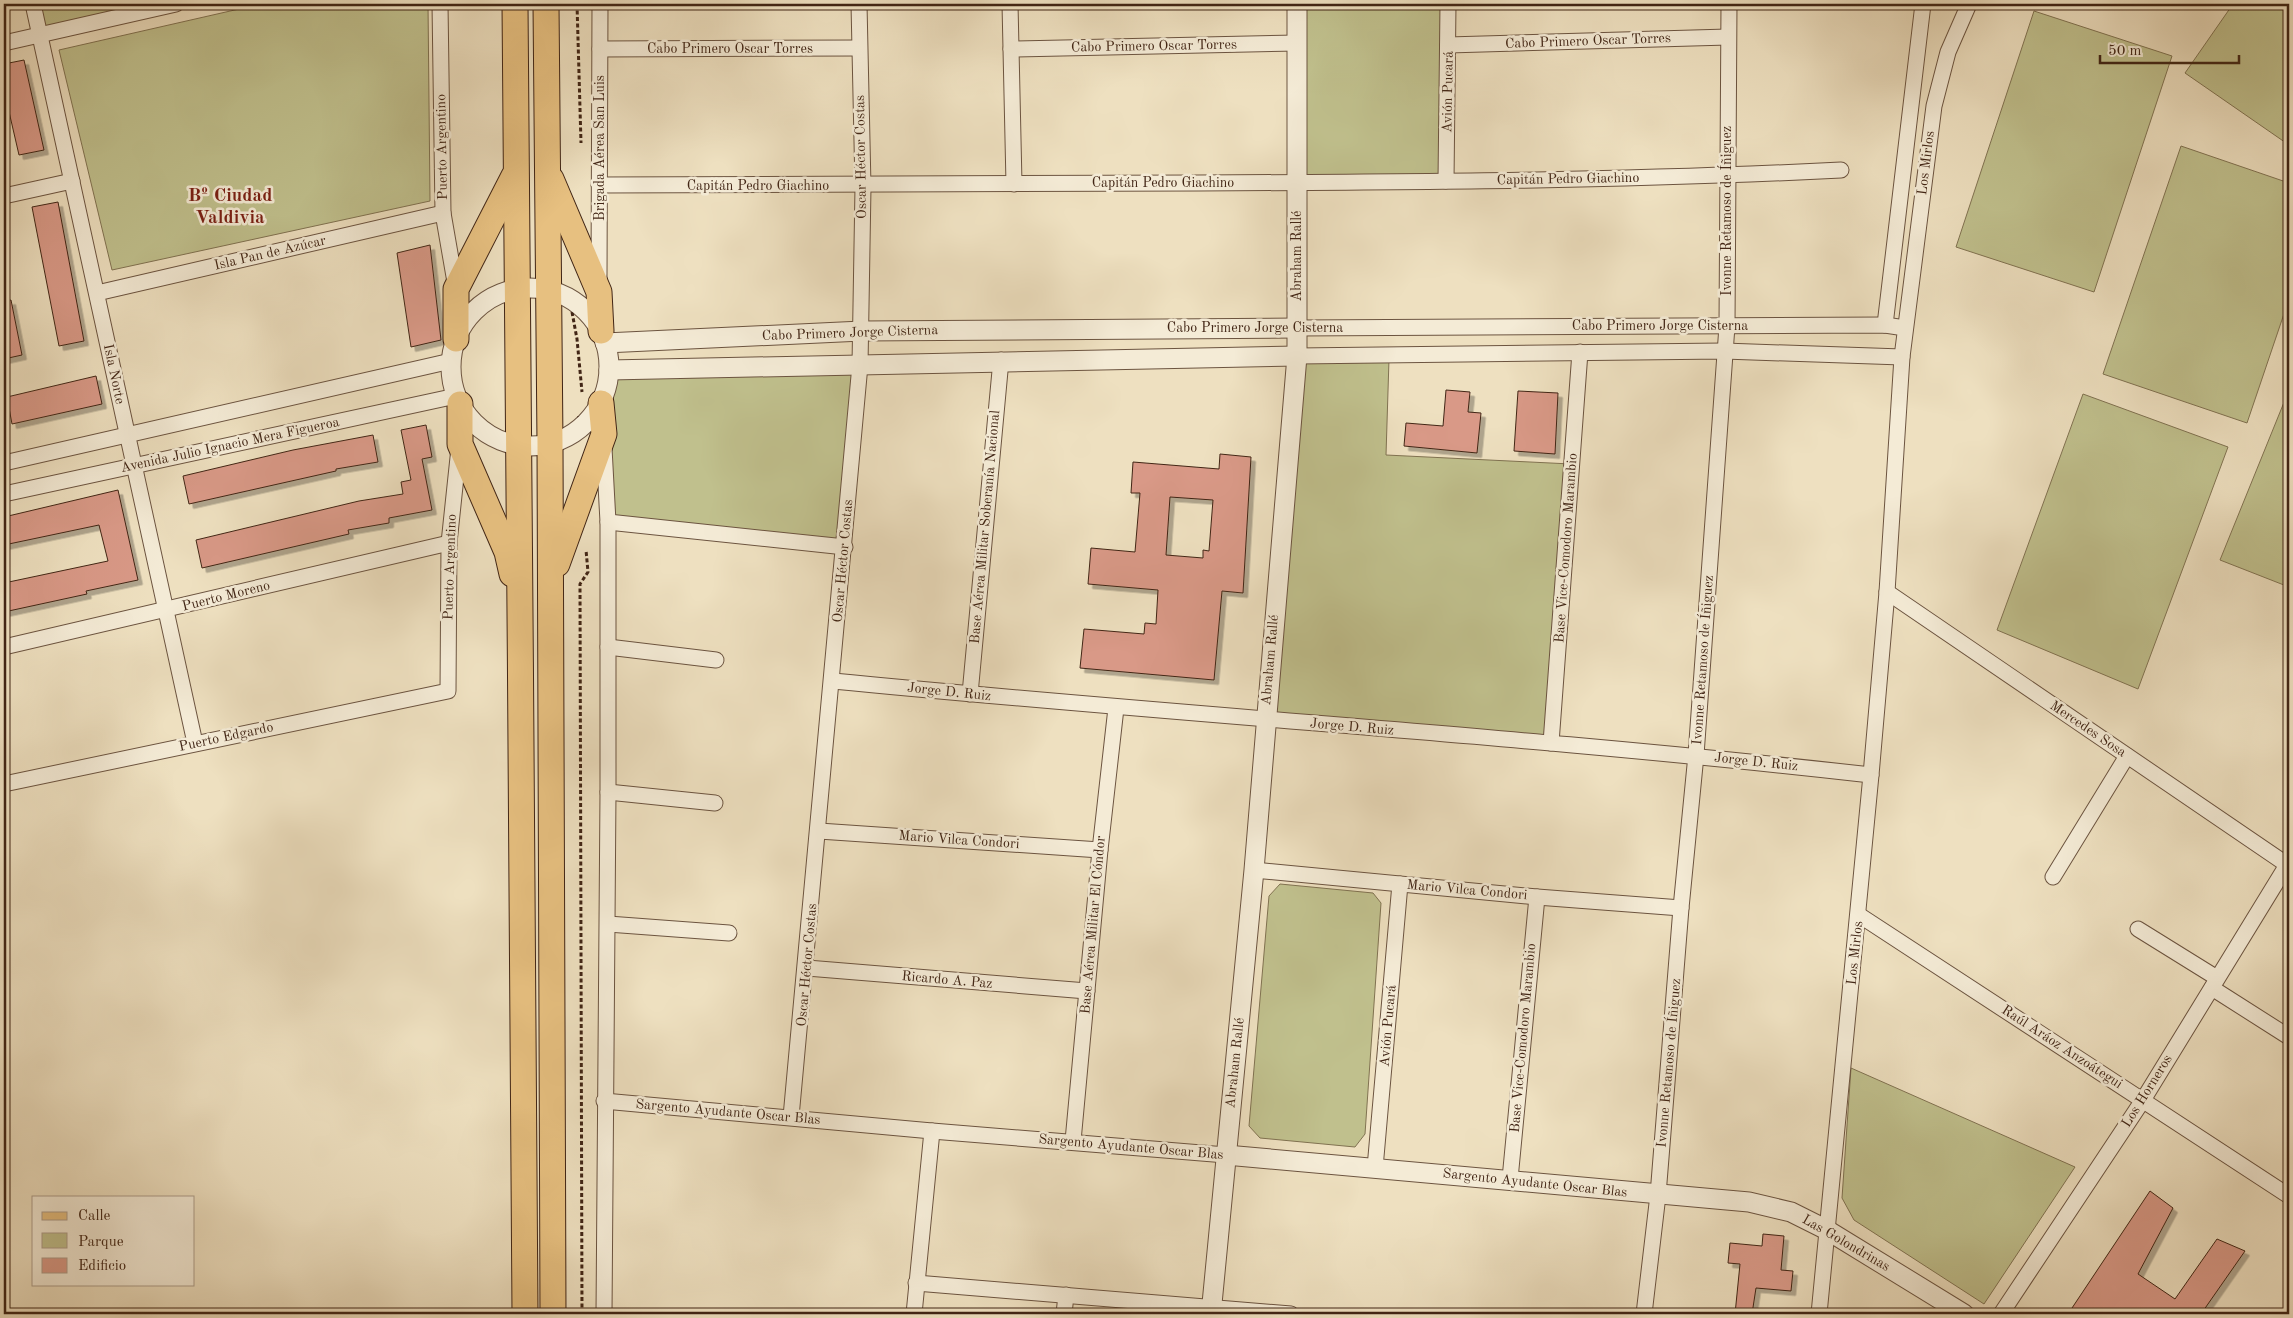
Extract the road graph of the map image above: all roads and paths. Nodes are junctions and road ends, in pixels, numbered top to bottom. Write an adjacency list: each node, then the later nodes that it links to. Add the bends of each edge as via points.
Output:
1 (33, 4): 15 (street, Isla Norte)
2 (176, 4): 15 (street)
3 (440, 4): 35 (street, Puerto Argentino)
4 (515, 4): 26 (main road)
5 (546, 4): 24 (main road)
6 (577, 4): 23 (path)
7 (600, 4): 21 (street, Brigada Aérea San Luis)
8 (859, 4): 20 (street, Oscar Héctor Costas)
9 (1010, 4): 22 (street)
10 (1297, 4): 18 (street, Abraham Rallé)
11 (1448, 4): 19 (street, Avión Pucará)
12 (1729, 4): 16 (street, Ivonne Retamoso de Íñiguez)
13 (1923, 4): 41 (street, Los Mirlos)
14 (1969, 4): 44 (street, Los Mirlos, via 1948,52 1934,106)
15 (40, 34): 17 (street); 28 (street, Isla Norte)
16 (1728, 37): 19 (street, Cabo Primero Oscar Torres); 27 (street, Ivonne Retamoso de Íñiguez)
17 (4, 43)
18 (1297, 44): 22 (street, Cabo Primero Oscar Torres); 30 (street, Abraham Rallé)
19 (1448, 45): 29 (street, Avión Pucará)
20 (859, 48): 21 (street, Cabo Primero Oscar Torres); 33 (street, Oscar Héctor Costas)
21 (600, 49): 32 (street, Brigada Aérea San Luis)
22 (1011, 49): 31 (street)
23 (581, 145)
24 (547, 169): 38 (main road); 40 (main road)
25 (1841, 170): 27 (street, Capitán Pedro Giachino)
26 (516, 172): 36 (main road); 37 (main road)
27 (1728, 176): 29 (street, Capitán Pedro Giachino); 42 (street, Ivonne Retamoso de Íñiguez)
28 (72, 181): 34 (street); 39 (street, Isla Norte)
29 (1446, 181): 30 (street, Capitán Pedro Giachino)
30 (1298, 182): 31 (street, Capitán Pedro Giachino); 43 (street, Abraham Rallé)
31 (1014, 184): 33 (street, Capitán Pedro Giachino)
32 (599, 185): 33 (street, Capitán Pedro Giachino); 38 (street, Brigada Aérea San Luis)
33 (863, 187): 45 (street, Oscar Héctor Costas)
34 (4, 196)
35 (443, 213): 36 (street, Puerto Argentino); 39 (street, Isla Pan de Azúcar)
36 (456, 290): 47 (main road)
37 (515, 290): 40 (street); 47 (street, via 490,299 469,316); 61 (main road)
38 (599, 292): 46 (main road)
39 (97, 293): 58 (street, Isla Norte)
40 (559, 294): 46 (street, via 587,313); 56 (path, via 577,339); 59 (main road)
41 (1885, 325): 42 (street, Cabo Primero Jorge Cisterna); 44 (street, Cabo Primero Jorge Cisterna)
42 (1726, 326): 43 (street, Cabo Primero Jorge Cisterna); 48 (street, Ivonne Retamoso de Íñiguez)
43 (1297, 328): 45 (street, Cabo Primero Jorge Cisterna); 50 (street, Abraham Rallé)
44 (1905, 328): 51 (street, Los Mirlos)
45 (862, 331): 46 (street, Cabo Primero Jorge Cisterna); 53 (street, Oscar Héctor Costas)
46 (603, 337): 54 (street)
47 (453, 350): 55 (street, via 451,379); 58 (street)
48 (1724, 351): 49 (street, Cabo Primero Jorge Cisterna); 51 (street, Cabo Primero Jorge Cisterna); 84 (street, Ivonne Retamoso de Íñiguez)
49 (1580, 352): 50 (street, Cabo Primero Jorge Cisterna); 83 (street, Base Vice-Comodoro Marambio)
50 (1297, 356): 52 (street, Cabo Primero Jorge Cisterna); 81 (street, Abraham Rallé)
51 (1902, 357): 70 (street, Los Mirlos)
52 (1000, 360): 53 (street, Cabo Primero Jorge Cisterna); 79 (street, Base Aérea Militar Soberanía Nacional)
53 (860, 363): 54 (street, Cabo Primero Jorge Cisterna); 69 (street, Oscar Héctor Costas)
54 (609, 370): 56 (street, via 607,387)
55 (458, 400): 60 (main road); 61 (street, via 474,424 495,438); 64 (street, Avenida Julio Ignacio Mera Figueroa)
56 (585, 410): 57 (main road); 59 (street); 62 (path)
57 (604, 434): 66 (street); 71 (main road, via 558,555)
58 (127, 436): 63 (street); 64 (street, Isla Norte)
59 (550, 443): 61 (street); 71 (main road)
60 (460, 444): 67 (street, Puerto Argentino); 72 (main road, via 507,552)
61 (518, 445): 72 (main road)
62 (578, 449)
63 (4, 463)
64 (134, 466): 65 (street, Avenida Julio Ignacio Mera Figueroa); 73 (street, Isla Norte)
65 (4, 494)
66 (608, 522): 69 (street); 75 (street)
67 (449, 542): 73 (street, Puerto Moreno); 78 (street, Puerto Argentino)
68 (585, 542): 122 (path, via 588,572 580,584 579,770)
69 (845, 547): 77 (street, Oscar Héctor Costas)
70 (1887, 592): 85 (street, Mercedes Sosa); 86 (street, Los Mirlos)
71 (549, 608): 121 (main road)
72 (521, 610): 120 (main road)
73 (165, 611): 74 (street, Puerto Moreno); 82 (street, Isla Norte)
74 (4, 647)
75 (608, 647): 76 (street); 88 (street)
76 (716, 660)
77 (833, 680): 79 (street, Jorge D. Ruiz); 90 (street, Oscar Héctor Costas)
78 (448, 691): 82 (street, Puerto Edgardo)
79 (970, 694): 80 (street, Jorge D. Ruiz)
80 (1116, 708): 81 (street, Jorge D. Ruiz); 91 (street, Base Aérea Militar El Cóndor)
81 (1265, 720): 83 (street, Jorge D. Ruiz); 93 (street, Abraham Rallé)
82 (195, 743): 87 (street, Puerto Edgardo)
83 (1551, 743): 84 (street, Jorge D. Ruiz)
84 (1696, 755): 86 (street, Jorge D. Ruiz); 97 (street, Ivonne Retamoso de Íñiguez)
85 (2127, 756): 92 (street, Mercedes Sosa); 94 (street)
86 (1871, 775): 98 (street, Los Mirlos)
87 (4, 784)
88 (608, 792): 89 (street); 99 (street)
89 (715, 803)
90 (819, 831): 91 (street, Mario Vilca Condori); 102 (street, Oscar Héctor Costas)
91 (1100, 850): 104 (street, Base Aérea Militar El Cóndor)
92 (2288, 866): 103 (street, Los Horneros)
93 (1254, 870): 95 (street, Mario Vilca Condori); 111 (street, Abraham Rallé)
94 (2053, 877)
95 (1400, 884): 96 (street, Mario Vilca Condori); 112 (street, Avión Pucará)
96 (1537, 897): 97 (street, Mario Vilca Condori); 113 (street, Base Vice-Comodoro Marambio)
97 (1681, 908): 114 (street, Ivonne Retamoso de Íñiguez)
98 (1859, 915): 106 (street, Raúl Aráoz Anzoátegui); 116 (street, Los Mirlos)
99 (608, 924): 101 (street); 107 (street)
100 (2138, 929): 103 (street)
101 (729, 933)
102 (807, 968): 104 (street, Ricardo A. Paz); 108 (street, Oscar Héctor Costas)
103 (2215, 983): 105 (street); 106 (street, Los Horneros)
104 (1087, 991): 110 (street, Base Aérea Militar El Cóndor)
105 (2289, 1037)
106 (2142, 1100): 115 (street, Raúl Aráoz Anzoátegui); 130 (street, Los Horneros)
107 (604, 1101): 108 (street, Sargento Ayudante Oscar Blas); 123 (street)
108 (791, 1117): 109 (street, Sargento Ayudante Oscar Blas)
109 (932, 1131): 110 (street, Sargento Ayudante Oscar Blas); 117 (street)
110 (1073, 1141): 111 (street, Sargento Ayudante Oscar Blas)
111 (1226, 1155): 112 (street, Sargento Ayudante Oscar Blas); 119 (street, Abraham Rallé)
112 (1375, 1168): 113 (street, Sargento Ayudante Oscar Blas)
113 (1510, 1179): 114 (street, Sargento Ayudante Oscar Blas)
114 (1658, 1195): 116 (street, Las Golondrinas, via 1749,1202 1791,1212); 127 (street, Ivonne Retamoso de Íñiguez)
115 (2289, 1196)
116 (1827, 1230): 128 (street, Los Mirlos); 129 (street, Las Golondrinas)
117 (916, 1283): 118 (street); 124 (street)
118 (1066, 1295): 119 (street); 125 (street)
119 (1212, 1310): 126 (street)
120 (525, 1314)
121 (553, 1314)
122 (582, 1314)
123 (604, 1314)
124 (914, 1314)
125 (1064, 1314)
126 (1291, 1314)
127 (1644, 1314)
128 (1820, 1314)
129 (1964, 1314)
130 (2001, 1314)

